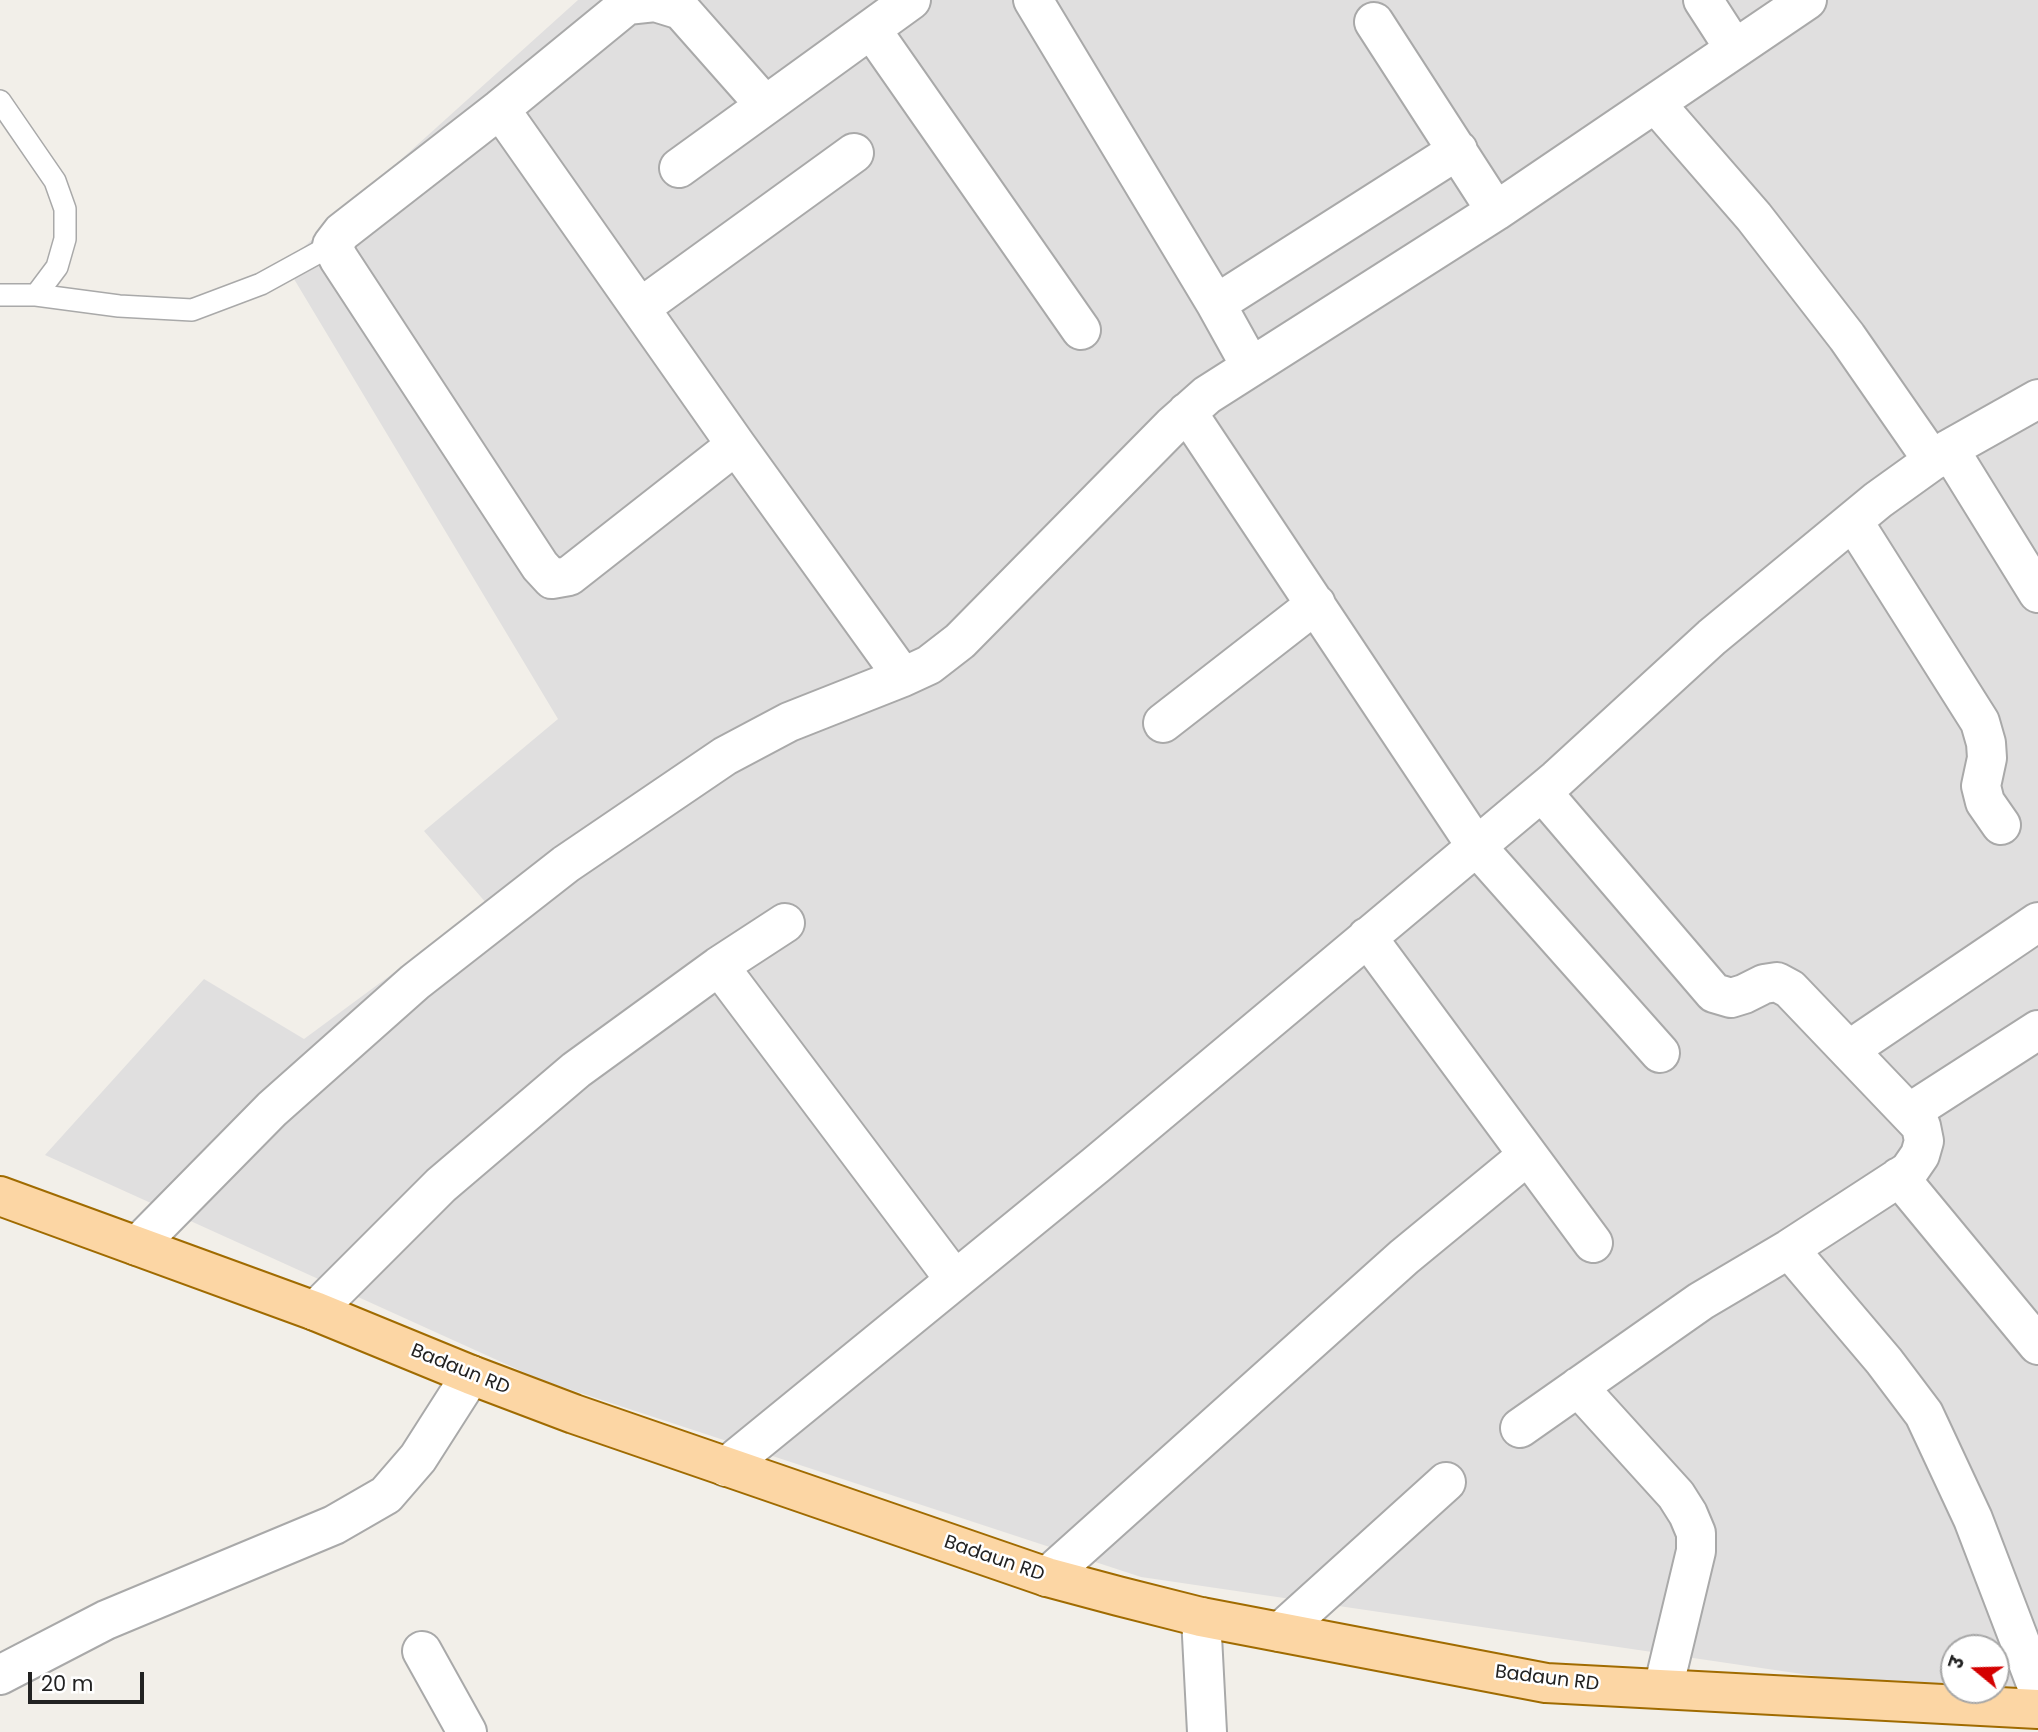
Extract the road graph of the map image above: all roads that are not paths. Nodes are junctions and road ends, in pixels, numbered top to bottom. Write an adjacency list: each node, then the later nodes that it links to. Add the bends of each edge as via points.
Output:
1 (911, 0): 6 (street)
2 (1033, 0): 19 (street)
3 (1703, 0): 7 (street)
4 (1807, 0): 7 (street)
5 (1374, 22): 12 (street)
6 (871, 29): 10 (street); 21 (street)
7 (1734, 48): 9 (street)
8 (0, 101): 18 (lane, via 55,181 65,209 65,239 57,267)
9 (1655, 103): 15 (street); 26 (street, via 1754,217)
10 (765, 105): 11 (street, via 681,10 655,2 627,5); 14 (street)
11 (500, 109): 16 (street, via 342,232); 20 (street)
12 (1458, 150): 15 (street); 19 (street)
13 (854, 153): 20 (street)
14 (679, 168)
15 (1496, 211): 22 (street)
16 (332, 246): 18 (lane, via 261,284 192,310); 25 (street, via 552,579 569,576)
17 (0, 295): 18 (lane)
18 (36, 295)
19 (1216, 304): 22 (street)
20 (640, 308): 25 (street)
21 (1081, 330)
22 (1251, 367): 24 (street)
23 (2038, 398): 26 (street)
24 (1187, 412): 29 (street); 30 (street, via 960,641 929,665)
25 (736, 446): 30 (street)
26 (1941, 455): 27 (street); 28 (street)
27 (1853, 521): 32 (street, via 1712,637); 33 (street, via 1980,722 1987,758 1981,786 1984,802)
28 (2038, 593)
29 (1316, 604): 31 (street); 34 (street)
30 (903, 677): 47 (street, via 789,722 725,756 566,864 394,1000 272,1109)
31 (1163, 723)
32 (1542, 792): 34 (street); 40 (street, via 1714,992 1731,998 1777,982 1790,989)
33 (2001, 825)
34 (1476, 846): 37 (street); 41 (street)
35 (2038, 922): 40 (street)
36 (785, 923): 38 (street)
37 (1367, 937): 43 (street); 49 (street)
38 (719, 966): 49 (street); 50 (street, via 576,1070 441,1185)
39 (2038, 1030): 42 (street)
40 (1849, 1050): 42 (street)
41 (1660, 1053)
42 (1909, 1113): 44 (street, via 1921,1126 1924,1141 1909,1171)
43 (1528, 1155): 46 (street); 57 (street, via 1404,1257)
44 (1899, 1177): 48 (street); 51 (street)
45 (0, 1196): 47 (main road, Badaun RD)
46 (1593, 1243)
47 (137, 1246): 50 (main road, Badaun RD)
48 (1790, 1249): 53 (street, via 1700,1301); 63 (street, via 1924,1415 1973,1519)
49 (955, 1280): 55 (street)
50 (315, 1311): 52 (main road, Badaun RD)
51 (2038, 1345)
52 (471, 1375): 55 (main road, Badaun RD); 61 (street, via 418,1458 386,1495 334,1525 106,1620)
53 (1578, 1387): 54 (street); 62 (street, via 1676,1495 1696,1533 1696,1551)
54 (1520, 1429)
55 (726, 1466): 57 (main road, Badaun RD)
56 (1447, 1482): 59 (street)
57 (1048, 1577): 58 (main road, Badaun RD)
58 (1202, 1617): 59 (main road, Badaun RD); 66 (street)
59 (1280, 1632): 62 (main road, Badaun RD, via 1546,1683)
60 (422, 1651): 65 (street)
61 (0, 1675)
62 (1663, 1689): 64 (main road, Badaun RD)
63 (2038, 1689)
64 (2038, 1709)
65 (467, 1732)
66 (1207, 1732)

